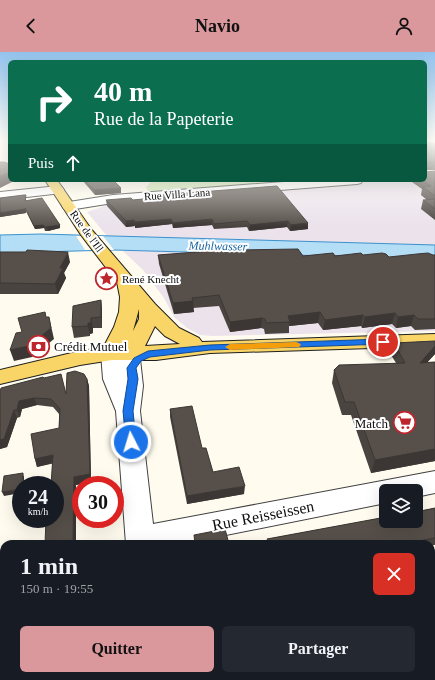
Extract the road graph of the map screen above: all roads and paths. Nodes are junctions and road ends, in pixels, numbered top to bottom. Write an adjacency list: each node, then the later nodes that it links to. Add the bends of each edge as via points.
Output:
1 (331, 182): 5 (street, Rue Villa Lana)
2 (55, 185): 4 (street); 6 (main road, Rue de l'Ill)
3 (142, 186): 5 (street)
4 (0, 196)
5 (133, 197): 6 (street, Rue Villa Lana)
6 (69, 206): 7 (main road, Rue de l'Ill, via 86,232)
7 (125, 280): 8 (main road, Rue de l'Ill); 11 (main road, Rue de l'Ill, via 129,290 130,309)
8 (148, 308): 10 (main road, Rue de l'Ill, via 172,332); 11 (main road, via 149,319)
9 (435, 340): 10 (main road)
10 (201, 345): 11 (main road); 11 (main road, via 156,353)
11 (124, 349): 12 (main road); 16 (street, via 133,379 128,411)
12 (0, 377)
13 (435, 482): 14 (street)
14 (423, 484)
15 (379, 493): 17 (street, Rue Reisseissen)
16 (141, 540)
17 (146, 540)

